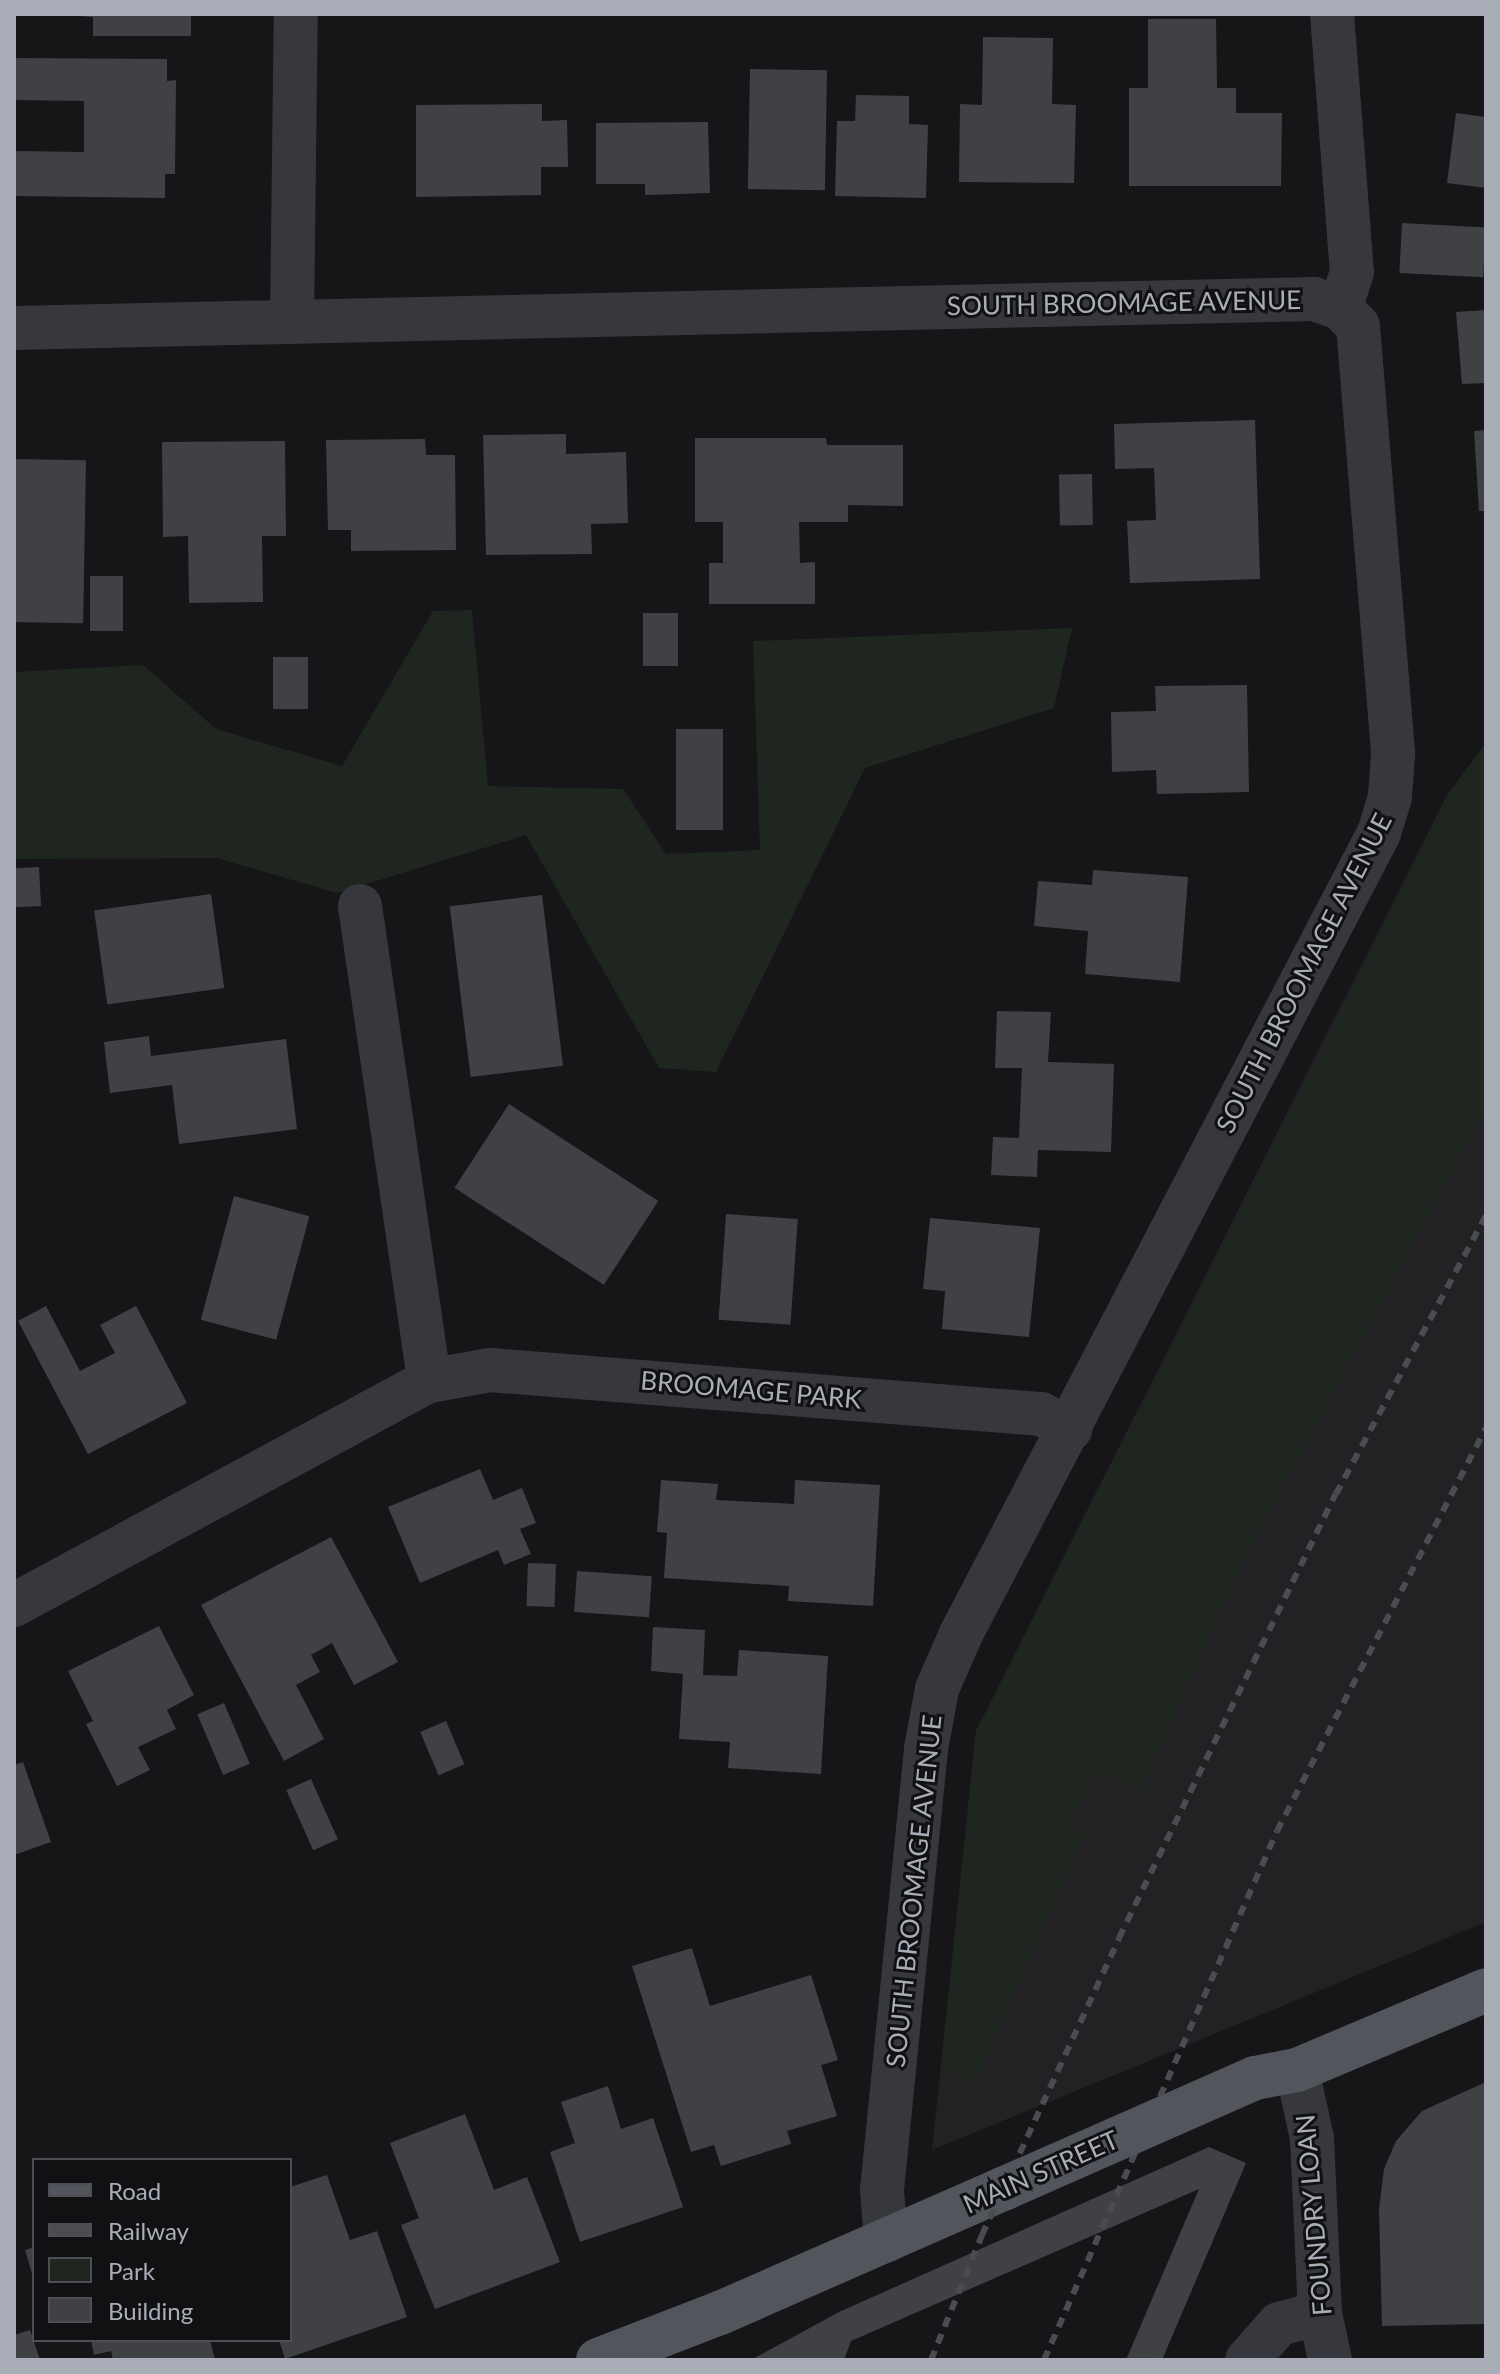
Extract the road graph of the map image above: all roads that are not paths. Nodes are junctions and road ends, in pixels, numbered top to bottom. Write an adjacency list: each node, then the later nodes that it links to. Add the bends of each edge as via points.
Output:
1 (296, 14): 4 (street)
2 (1332, 14): 3 (street, via 1352,272)
3 (1340, 308): 4 (street, SOUTH BROOMAGE AVENUE, via 1298,299); 8 (street, SOUTH BROOMAGE AVENUE, via 1358,326 1393,754 1390,797 1379,833)
4 (292, 322): 5 (street, SOUTH BROOMAGE AVENUE)
5 (14, 328)
6 (360, 906): 7 (street)
7 (429, 1381): 8 (street, BROOMAGE PARK, via 490,1370 562,1375 1041,1414); 9 (street, BROOMAGE PARK)
8 (1070, 1429): 12 (street, SOUTH BROOMAGE AVENUE, via 937,1689 926,1749 882,2190)
9 (14, 1605)
10 (1486, 1990): 11 (main road, MAIN STREET)
11 (1297, 2070): 12 (main road, MAIN STREET, bridge, via 1255,2078); 13 (street, FOUNDRY LOAN, via 1312,2138)
12 (902, 2234): 14 (main road, MAIN STREET)
13 (1320, 2313): 15 (street, via 1279,2324); 16 (street, FOUNDRY LOAN)
14 (598, 2360)
15 (1247, 2360)
16 (1330, 2360)

